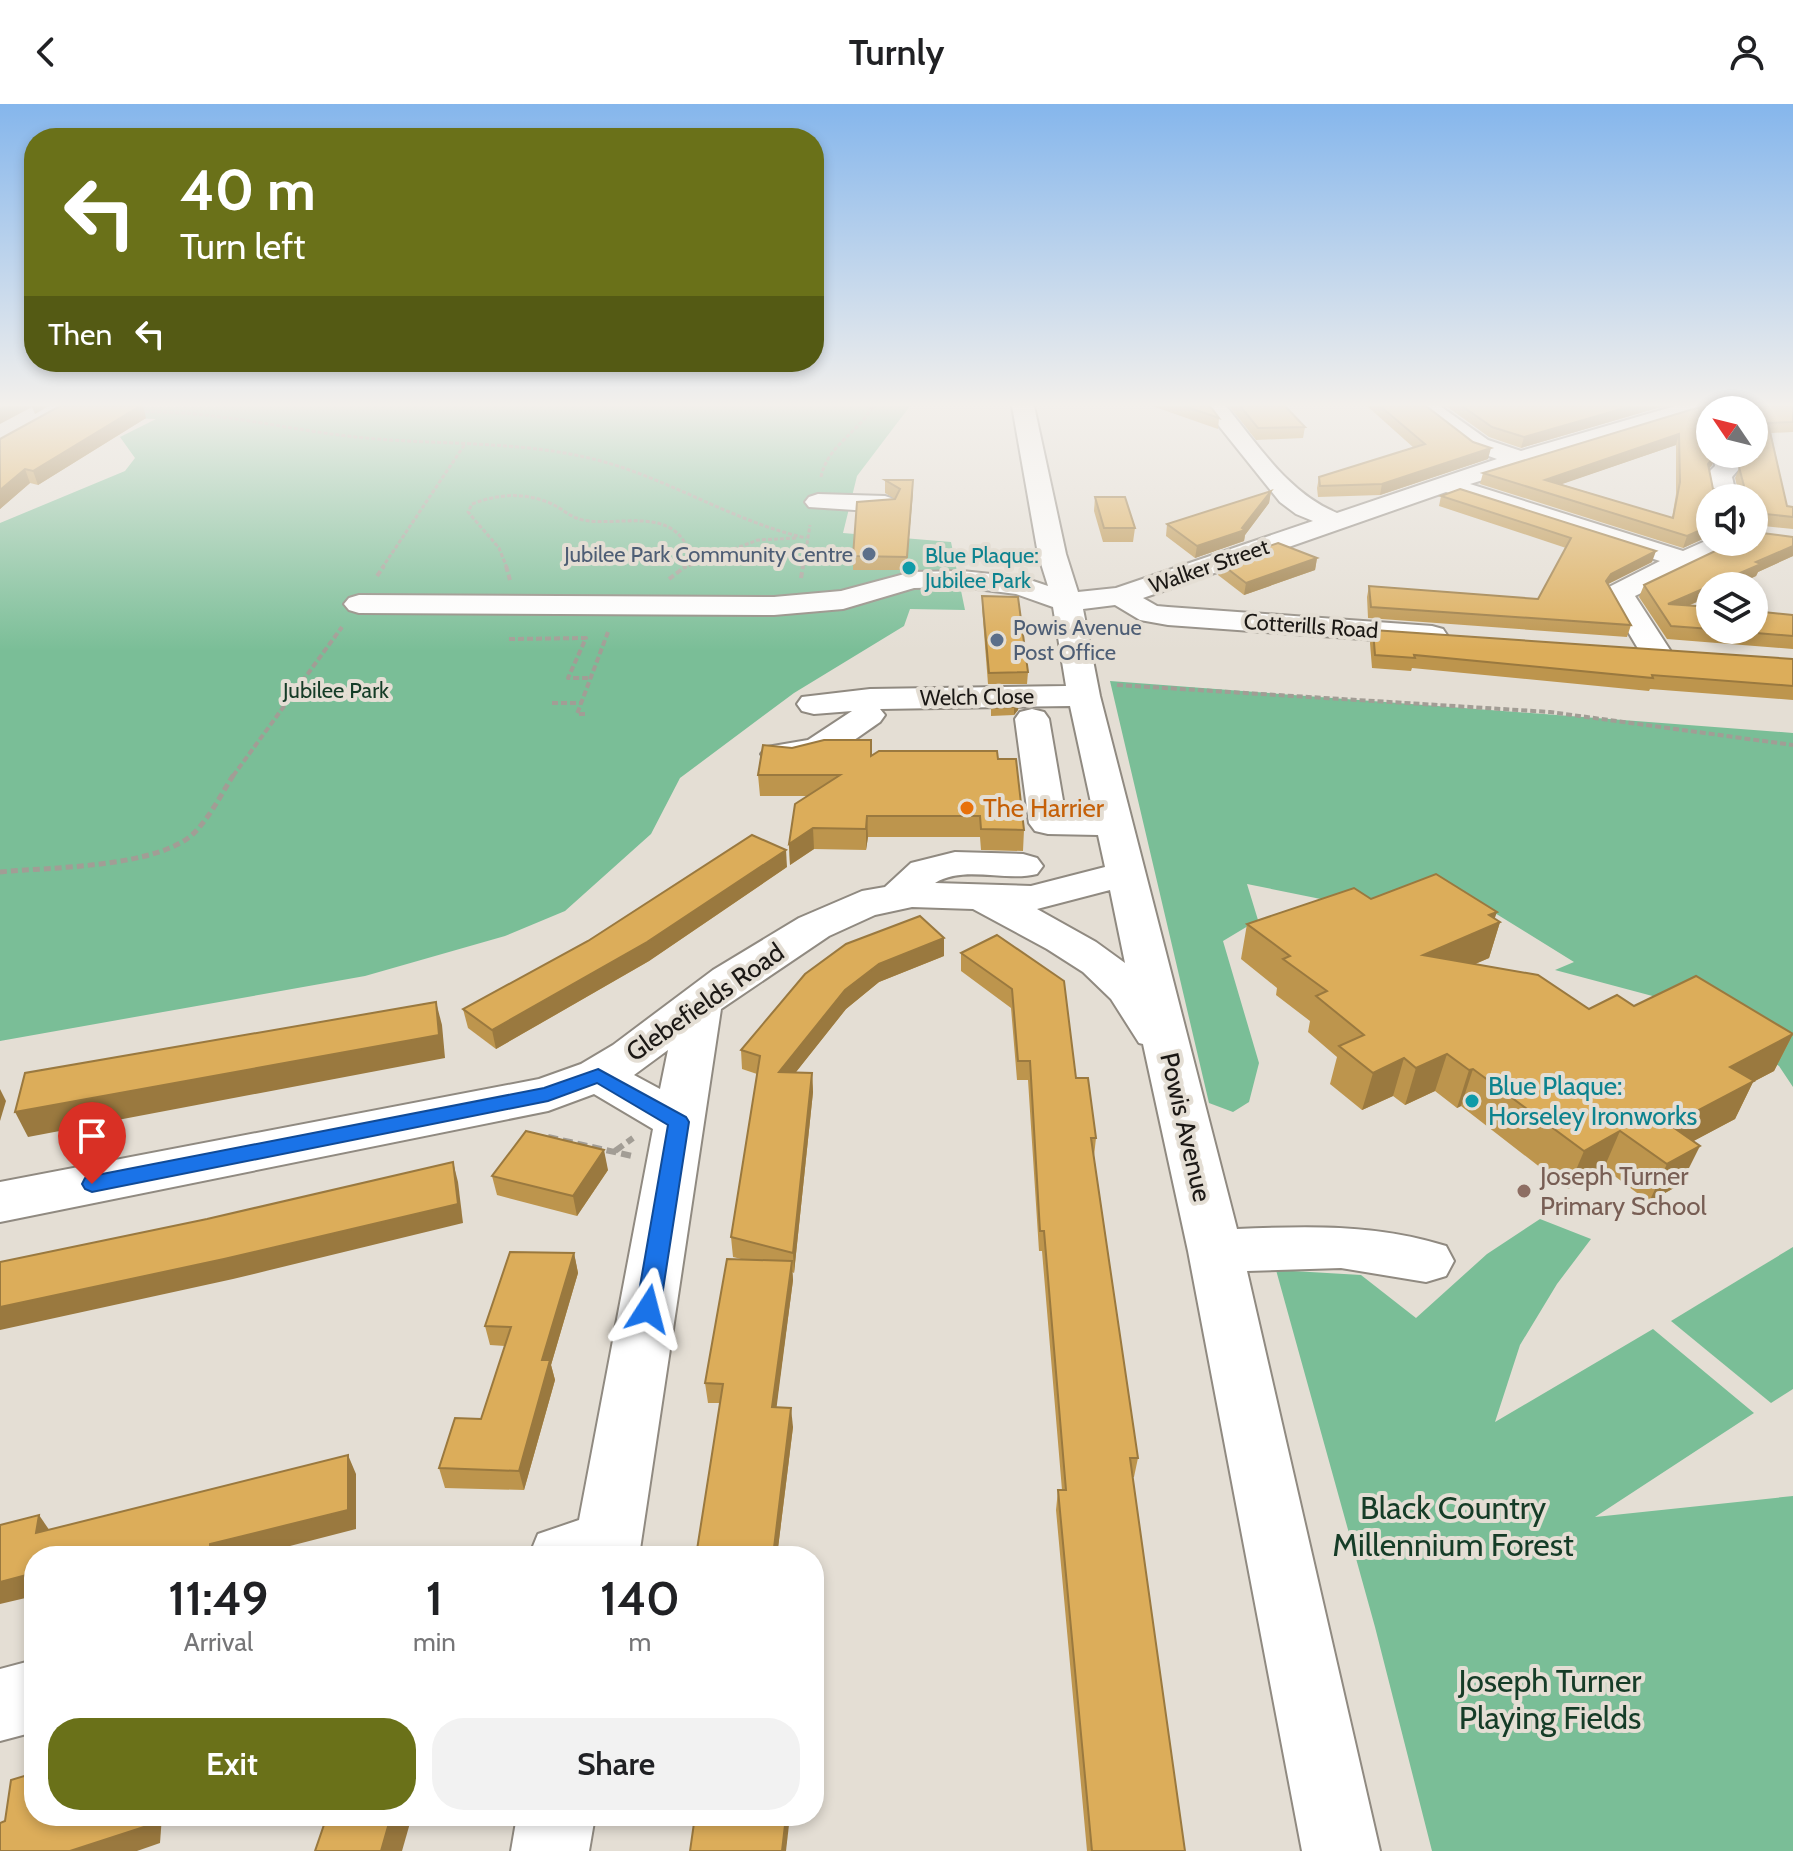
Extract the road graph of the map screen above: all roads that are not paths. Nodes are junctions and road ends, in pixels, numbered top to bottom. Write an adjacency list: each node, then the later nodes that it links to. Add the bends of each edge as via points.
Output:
1 (1039, 488): 8 (street, Powis Avenue)
2 (1281, 488): 7 (street, via 1305,509)
3 (1440, 488): 7 (street, Walker Street)
4 (1456, 488): 10 (street)
5 (818, 502): 6 (street)
6 (885, 504)
7 (1337, 522): 12 (street, Walker Street)
8 (1052, 554): 11 (street, via 1018,568); 13 (street, Powis Avenue)
9 (1696, 555): 10 (street)
10 (1684, 560): 18 (street, via 1619,593 1668,651)
11 (962, 579): 13 (street, via 1021,586); 16 (street, via 912,580 843,600 774,606)
12 (1120, 596): 13 (street, Walker Street); 17 (street, Cotterills Road, via 1150,614)
13 (1067, 602): 19 (street, Powis Avenue)
14 (359, 604): 15 (street)
15 (503, 604): 16 (street, via 660,604); 16 (street, via 491,616 506,623)
16 (711, 622)
17 (1466, 637)
18 (1622, 648)
19 (1082, 689): 21 (street, Welch Close); 24 (street, Powis Avenue)
20 (814, 704): 21 (street, Welch Close)
21 (868, 717): 23 (street, via 817,750)
22 (1032, 719): 24 (street, via 1048,823)
23 (769, 754)
24 (1119, 849): 27 (street, Glebefields Road, via 1082,883 1058,893); 29 (street, Powis Avenue)
25 (1023, 866): 26 (street, via 930,867 910,880)
26 (899, 896): 27 (street, Glebefields Road); 28 (street, Glebefields Road, via 876,900 814,927)
27 (978, 897): 29 (street, via 1061,939 1127,988)
28 (699, 1003): 30 (street, Glebefields Road); 31 (street)
29 (1170, 1054): 33 (street, Powis Avenue)
30 (598, 1075): 31 (street); 32 (street, Glebefields Road, via 548,1094)
31 (676, 1143): 35 (street)
32 (0, 1202)
33 (1215, 1251): 34 (street, via 1323,1247); 40 (street, Powis Avenue)
34 (1426, 1261)
35 (593, 1546)
36 (24, 1699): 37 (street)
37 (0, 1705)
38 (554, 1826): 39 (street)
39 (550, 1851)
40 (1341, 1851)

